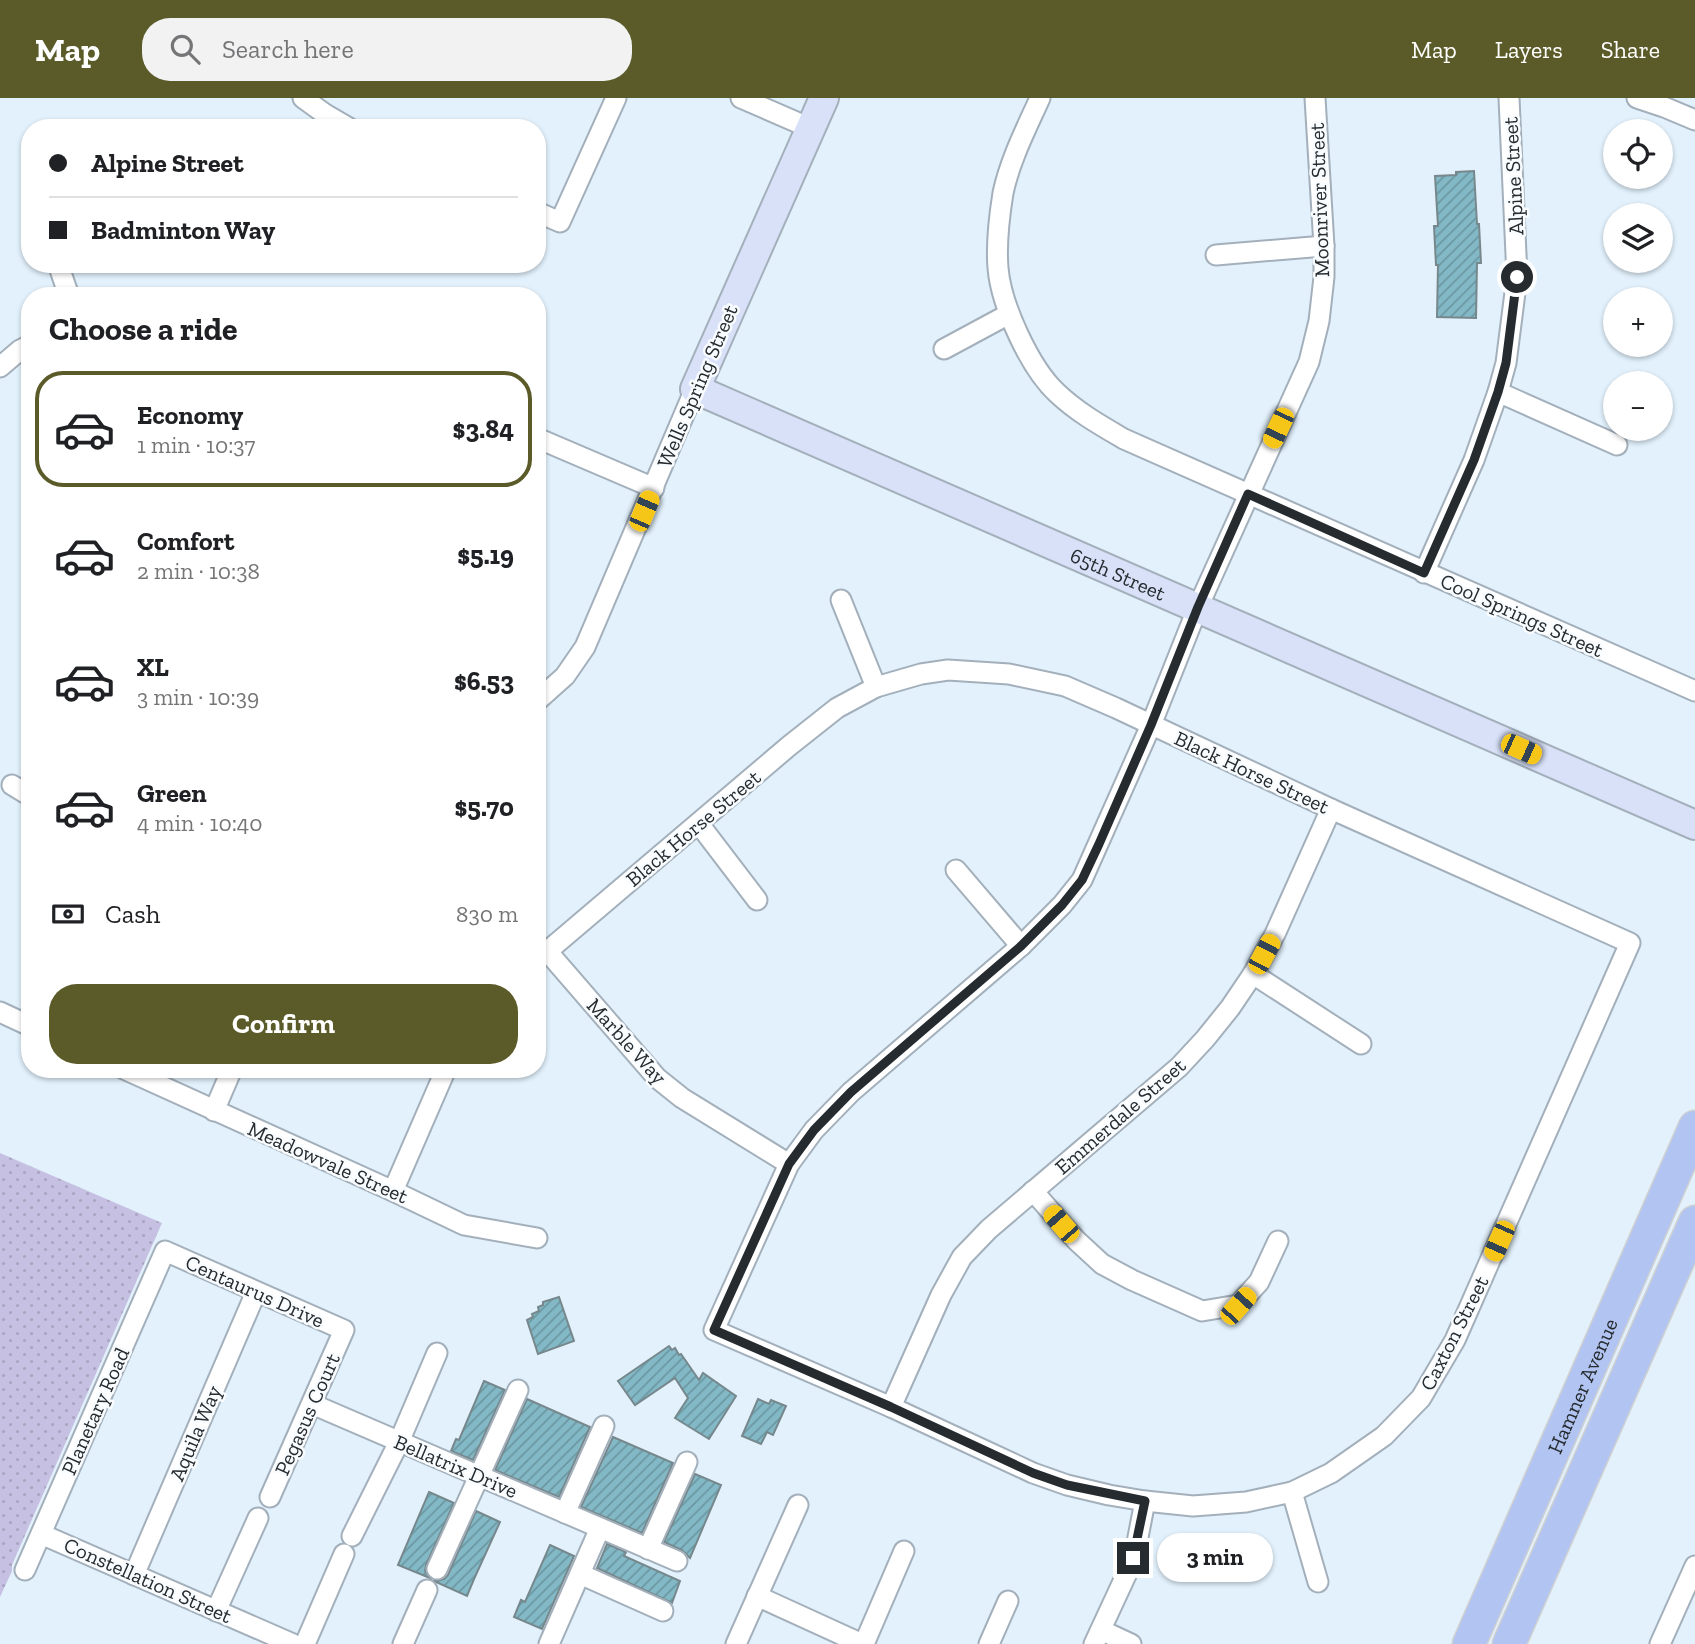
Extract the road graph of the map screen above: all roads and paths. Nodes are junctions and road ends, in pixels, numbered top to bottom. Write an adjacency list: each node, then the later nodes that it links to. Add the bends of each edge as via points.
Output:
1 (303, 98): 9 (street)
2 (616, 98): 12 (street, via 560,222)
3 (741, 98): 11 (street)
4 (824, 98): 11 (street, Wells Spring Street)
5 (1040, 98): 15 (street, Cool Springs Street, via 1012,161 998,231 998,270)
6 (1315, 98): 13 (street, Moonriver Street)
7 (1509, 98): 20 (street, Alpine Street, via 1517,277)
8 (1637, 98): 10 (street)
9 (334, 119)
10 (1695, 120)
11 (810, 128): 19 (street, Wells Spring Street)
12 (546, 216)
13 (1324, 246): 14 (street); 24 (street, Moonriver Street, via 1319,321 1309,362)
14 (1216, 255)
15 (1010, 314): 16 (street); 24 (street, Cool Springs Street, via 1030,358 1055,392 1083,416)
16 (944, 349)
17 (21, 350): 18 (street)
18 (0, 367)
19 (695, 389): 23 (street, Wells Spring Street); 27 (street, 65th Street)
20 (1498, 392): 22 (street); 25 (street, Alpine Street, via 1474,460)
21 (546, 442): 23 (street)
22 (1617, 445)
23 (654, 488): 30 (street, Wells Spring Street, via 585,647 565,676)
24 (1248, 494): 25 (street, Cool Springs Street); 27 (street, Moonriver Street)
25 (1424, 573): 29 (street, Cool Springs Street)
26 (841, 600): 28 (street)
27 (1198, 607): 31 (street, Moonriver Street); 36 (street, 65th Street)
28 (876, 687): 31 (street, Black Horse Street, via 948,670 1009,674 1065,686); 35 (street, Black Horse Street, via 837,708)
29 (1695, 691)
30 (546, 693)
31 (1151, 725): 34 (street, Black Horse Street); 40 (street, Moonriver Street, via 1082,880)
32 (12, 785): 33 (street)
33 (21, 790)
34 (1331, 809): 39 (street, Black Horse Street); 43 (street, Emmerdale Street)
35 (699, 824): 38 (street); 41 (street, Black Horse Street)
36 (1695, 825)
37 (956, 870): 40 (street)
38 (757, 900)
39 (1630, 943): 70 (street, Caxton Street, via 1455,1340 1421,1398 1384,1436 1331,1473)
40 (1021, 946): 52 (street, Moonriver Street, via 851,1092)
41 (546, 952)
42 (546, 959): 52 (street, Marble Way, via 657,1078)
43 (1253, 974): 46 (street); 54 (street, Emmerdale Street, via 1179,1067)
44 (0, 1012): 45 (street)
45 (21, 1022)
46 (1361, 1044)
47 (143, 1078): 50 (street, Meadowvale Street)
48 (228, 1078): 50 (street)
49 (442, 1078): 53 (street)
50 (214, 1111): 53 (street, Meadowvale Street)
51 (1695, 1128): 103 (main road, Hamner Avenue)
52 (789, 1164): 61 (street, Moonriver Street)
53 (393, 1191): 56 (street, Meadowvale Street, via 464,1225)
54 (1033, 1191): 57 (street, via 1102,1264 1202,1311 1238,1306 1259,1282); 65 (street, Emmerdale Street, via 962,1257)
55 (1695, 1222): 104 (main road, Hamner Avenue)
56 (537, 1238)
57 (1278, 1241)
58 (165, 1251): 59 (street, Centaurus Drive); 77 (street, Planetary Road)
59 (256, 1292): 60 (street, Centaurus Drive); 86 (street, Aquila Way)
60 (344, 1330): 64 (street, Pegasus Court)
61 (714, 1330): 65 (street, Caxton Street)
62 (437, 1353): 67 (street)
63 (518, 1390): 69 (street)
64 (312, 1404): 67 (street, Bellatrix Drive); 71 (street, Pegasus Court)
65 (891, 1407): 72 (street, Caxton Street, via 1033,1473)
66 (604, 1426): 74 (street)
67 (398, 1442): 69 (street, Bellatrix Drive); 78 (street)
68 (687, 1462): 79 (street)
69 (478, 1476): 74 (street, Bellatrix Drive); 84 (street)
70 (1292, 1492): 72 (street, Caxton Street, via 1193,1506); 88 (street)
71 (270, 1497)
72 (1145, 1501): 94 (street, via 1133,1558)
73 (798, 1505): 90 (street)
74 (565, 1513): 76 (street, Bellatrix Drive)
75 (258, 1518): 92 (street)
76 (600, 1528): 79 (street, Bellatrix Drive); 87 (street)
77 (41, 1534): 85 (street, Planetary Road); 86 (street, Constellation Street)
78 (352, 1536)
79 (648, 1549): 82 (street, Bellatrix Drive)
80 (904, 1551): 100 (street)
81 (344, 1554): 96 (street)
82 (677, 1561)
83 (1695, 1566): 105 (street)
84 (437, 1569)
85 (25, 1570)
86 (134, 1574): 92 (street, Constellation Street)
87 (580, 1574): 93 (street); 98 (street)
88 (1318, 1582)
89 (426, 1590): 97 (street)
90 (757, 1595): 99 (street); 100 (street)
91 (1008, 1601): 101 (street)
92 (216, 1611): 95 (street, Constellation Street)
93 (663, 1611)
94 (1098, 1637): 102 (street)
95 (293, 1644)
96 (305, 1644)
97 (403, 1644)
98 (549, 1644)
99 (736, 1644)
100 (863, 1644)
101 (989, 1644)
102 (1131, 1644)
103 (1469, 1644)
104 (1509, 1644)
105 (1660, 1644)

